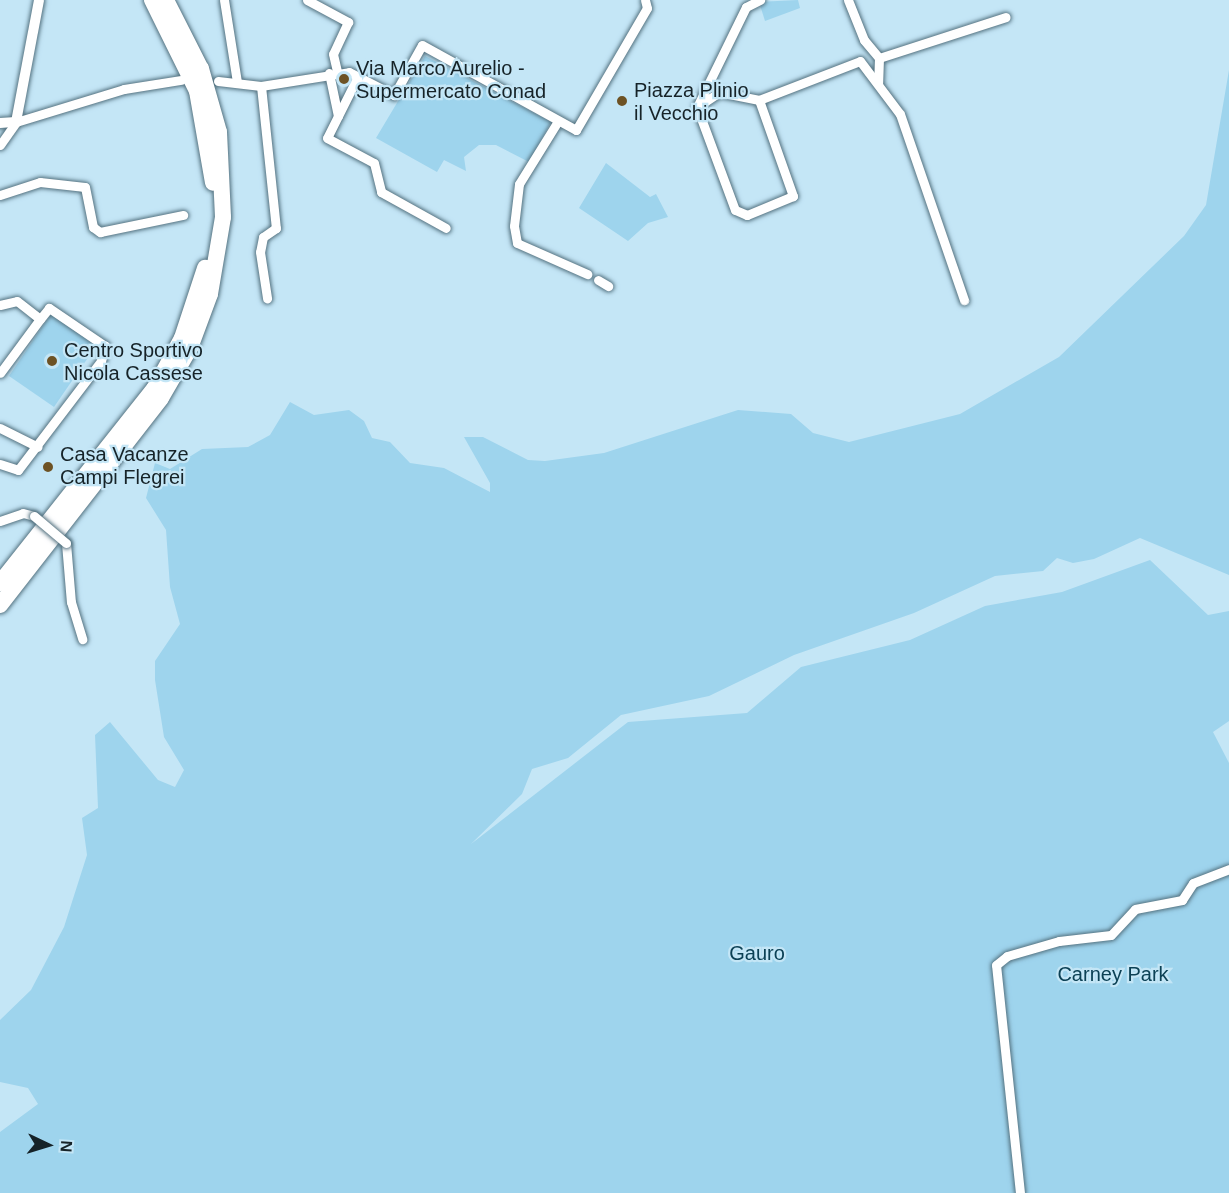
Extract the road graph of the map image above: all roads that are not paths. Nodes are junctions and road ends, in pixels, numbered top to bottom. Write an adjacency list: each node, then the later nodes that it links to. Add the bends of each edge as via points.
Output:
1 (39, 0): 25 (street)
2 (152, 0): 42 (highway, via 191,75 209,144 212,214 201,285 182,338 154,389)
3 (166, 0): 43 (highway, via 201,69 219,132 224,217 210,294 190,348 161,398)
4 (224, 0): 17 (street)
5 (307, 0): 13 (street, via 348,22 333,54)
6 (645, 0): 23 (street, via 646,8 576,130)
7 (760, 0): 21 (street, via 746,7)
8 (848, 0): 10 (street)
9 (1006, 17): 11 (street)
10 (864, 40): 11 (street); 12 (street)
11 (879, 57): 18 (street)
12 (861, 61): 18 (street); 20 (street)
13 (333, 73): 14 (street); 19 (street); 22 (street)
14 (358, 76): 22 (street); 23 (street, via 394,95 422,45)
15 (181, 80): 25 (street, via 124,88)
16 (218, 81): 17 (street)
17 (237, 82): 19 (street)
18 (878, 84): 34 (street, via 900,114)
19 (261, 86): 33 (street, via 276,228 263,237 260,252)
20 (759, 100): 21 (street, via 719,92); 21 (street, via 793,196 747,216 735,210)
21 (697, 107)
22 (338, 116): 29 (street, via 327,138 374,163 381,192)
23 (558, 120): 30 (street, via 519,184 514,226 517,243)
24 (0, 123): 25 (street)
25 (16, 123): 26 (street)
26 (0, 145)
27 (0, 195): 28 (street, via 40,182 85,186 93,227 100,232)
28 (183, 216)
29 (446, 228)
30 (587, 274)
31 (598, 280): 32 (street)
32 (608, 286)
33 (267, 298)
34 (964, 300)
35 (0, 305): 36 (street, via 16,301)
36 (40, 319): 37 (street); 39 (street, via 49,308 105,346 101,361)
37 (0, 373)
38 (0, 428): 39 (street)
39 (38, 447): 40 (street, via 18,470)
40 (0, 464)
41 (0, 521): 44 (street, bridge, via 23,513 34,516 66,543 70,602)
42 (0, 583)
43 (0, 605)
44 (82, 639)
45 (1229, 869): 46 (street, via 1193,883 1182,900 1135,909 1111,935 1059,941 1007,956 996,965)
46 (1020, 1193)

